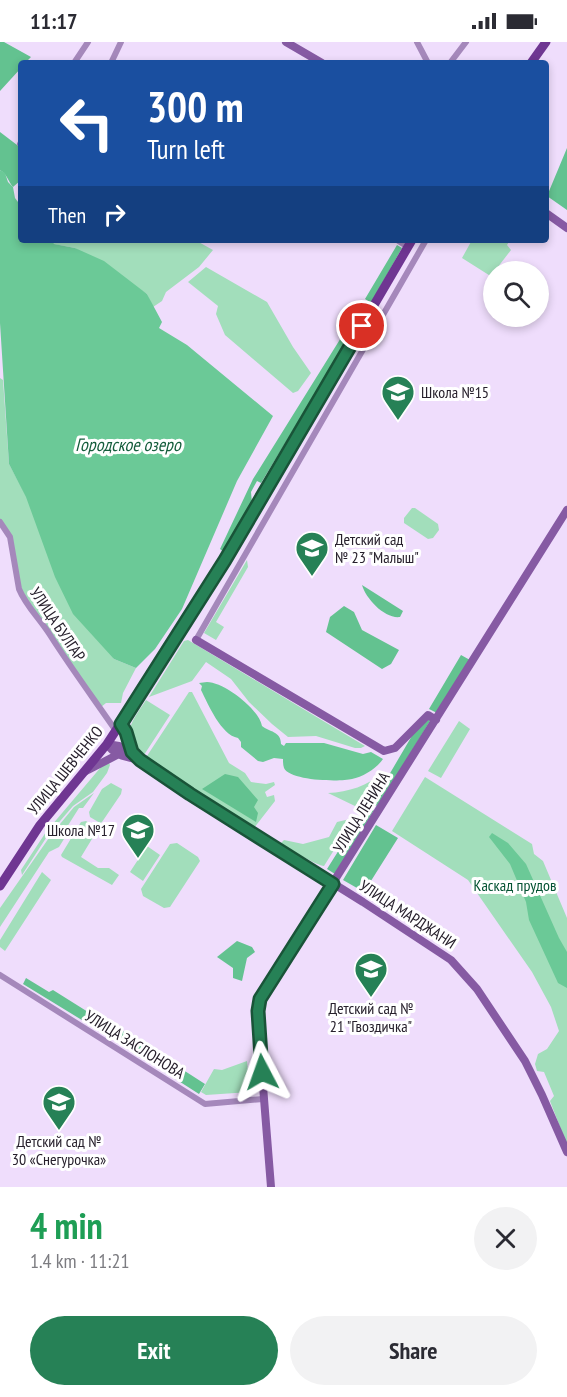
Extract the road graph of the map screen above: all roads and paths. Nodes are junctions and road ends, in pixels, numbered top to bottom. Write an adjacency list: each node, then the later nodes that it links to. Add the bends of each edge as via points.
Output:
1 (88, 42): 7 (street)
2 (121, 42): 8 (street)
3 (286, 42): 9 (street)
4 (417, 42): 10 (street)
5 (466, 42): 11 (street)
6 (546, 42): 12 (main road)
7 (76, 60)
8 (112, 60)
9 (317, 60)
10 (426, 60)
11 (452, 60)
12 (533, 60)
13 (549, 215): 14 (street)
14 (567, 228)
15 (410, 243): 21 (main road, УЛИЦА ШЕВЧЕНКО, via 225,560)
16 (425, 243): 19 (street)
17 (567, 510): 20 (street, УЛИЦА ЛЕНИНА)
18 (0, 522): 21 (street, УЛИЦА БУЛГАР, via 10,537 22,597)
19 (196, 639): 20 (street, via 384,751 395,748 428,715)
20 (436, 720): 27 (street, УЛИЦА ЛЕНИНА)
21 (118, 728): 22 (main road, УЛИЦА ШЕВЧЕНКО); 23 (street, via 126,732)
22 (107, 744): 23 (street); 24 (street); 26 (main road, УЛИЦА ШЕВЧЕНКО)
23 (132, 752): 25 (street)
24 (117, 755): 25 (street); 26 (street)
25 (140, 760): 27 (street, УЛИЦА МАРДЖАНИ)
26 (83, 773): 28 (main road, УЛИЦА ШЕВЧЕНКО, via 40,825)
27 (333, 884): 30 (street, УЛИЦА ЛЕНИНА, via 260,999); 31 (street, УЛИЦА МАРДЖАНИ, via 451,960 477,989 525,1061)
28 (0, 886)
29 (0, 975): 30 (street, УЛИЦА ЗАСЛОНОВА, via 206,1104)
30 (264, 1099): 32 (street, УЛИЦА ЛЕНИНА)
31 (567, 1152)
32 (271, 1187)

